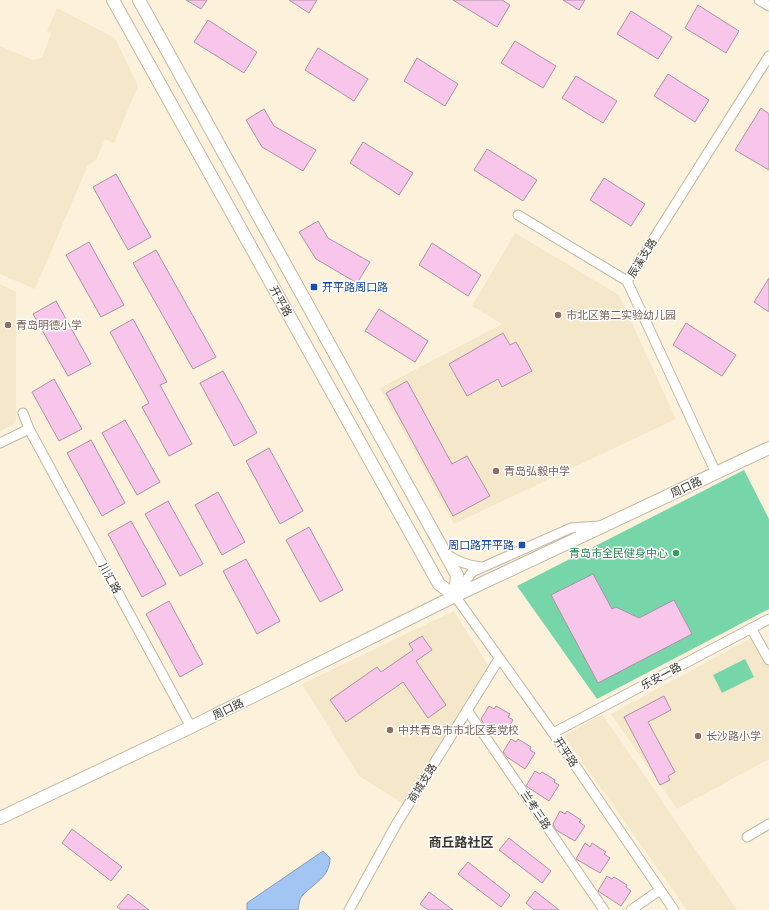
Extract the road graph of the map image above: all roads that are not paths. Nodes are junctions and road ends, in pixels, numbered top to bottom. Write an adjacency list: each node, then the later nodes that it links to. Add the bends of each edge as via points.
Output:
1 (113, 0): 16 (main road, 开平路, via 439,584)
2 (138, 0): 14 (main road, 开平路)
3 (759, 0): 4 (street)
4 (769, 6)
5 (769, 56): 7 (street, 辰溪支路)
6 (518, 215): 7 (street)
7 (627, 281): 12 (street, 辰溪支路)
8 (23, 413): 9 (street, 川汇路)
9 (29, 429): 10 (street); 22 (street, 川汇路)
10 (0, 443)
11 (769, 448): 12 (main road, 周口路)
12 (716, 473): 13 (main road, 周口路)
13 (602, 526): 15 (street, 周口路, via 571,528); 16 (main road, 周口路)
14 (444, 552): 15 (street, via 459,562); 16 (main road, 开平路, via 457,575)
15 (484, 567): 16 (street, 周口路, via 472,572)
16 (455, 596): 19 (street, 开平路); 22 (main road, 周口路)
17 (769, 619): 18 (street, 乐安一路)
18 (751, 628): 20 (street); 23 (street, 乐安一路)
19 (500, 659): 21 (street, 商城支路); 23 (street, 开平路)
20 (769, 660)
21 (468, 710): 28 (street, 商城支路, via 397,823); 29 (street, 兰考三路)
22 (192, 727): 24 (main road, 周口路)
23 (553, 733): 27 (street, 开平路)
24 (0, 818)
25 (769, 824): 26 (street)
26 (747, 837)
27 (660, 890): 30 (street); 31 (street, 开平路)
28 (349, 910)
29 (604, 910)
30 (631, 910)
31 (674, 910)

